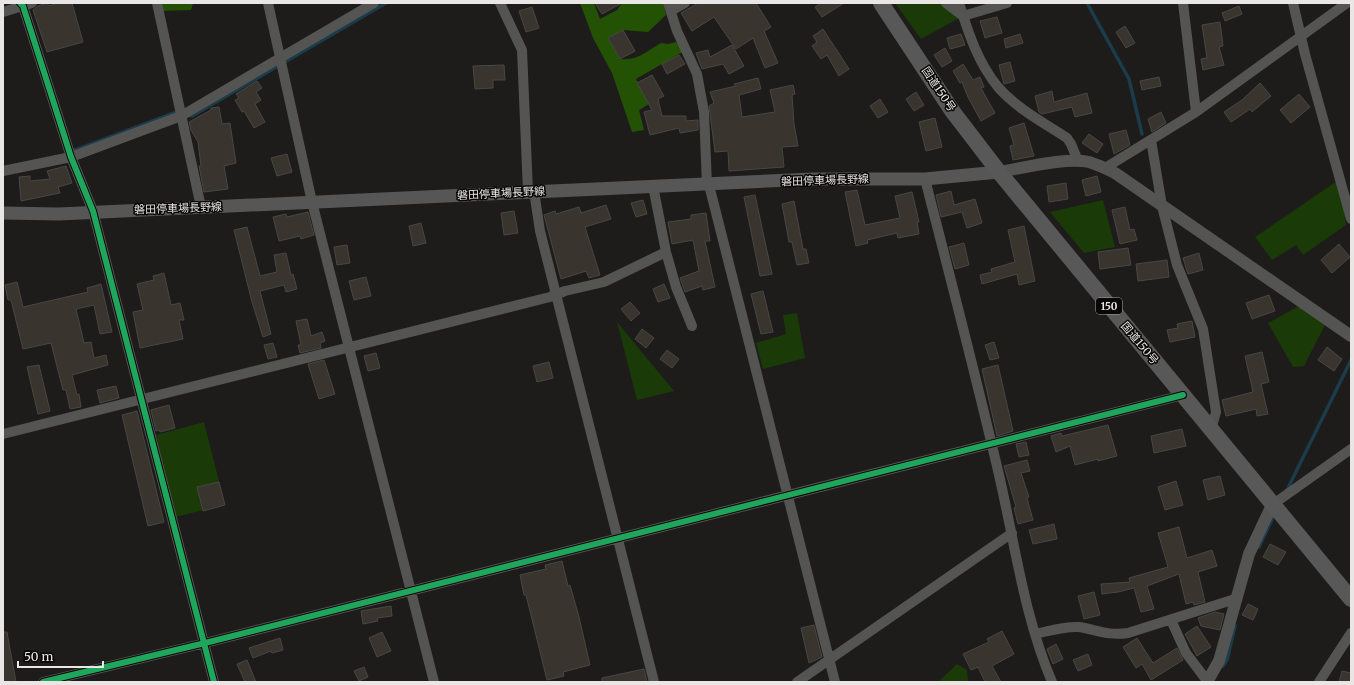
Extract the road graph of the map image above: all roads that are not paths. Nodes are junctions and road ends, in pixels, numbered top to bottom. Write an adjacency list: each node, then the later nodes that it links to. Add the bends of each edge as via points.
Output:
1 (156, 3): 20 (street)
2 (268, 3): 18 (street)
3 (374, 3): 18 (street)
4 (500, 3): 30 (street, via 522,50)
5 (685, 3): 14 (street)
6 (881, 3): 26 (highway, 国道150号 / 150, via 954,112)
7 (946, 3): 16 (street)
8 (959, 3): 16 (street)
9 (1007, 3): 16 (street)
10 (1183, 3): 19 (street)
11 (1293, 3): 17 (street)
12 (1347, 3): 17 (street)
13 (25, 4): 15 (street); 22 (street)
14 (669, 7): 28 (street, via 697,74 704,112)
15 (3, 12)
16 (963, 16): 23 (street, via 987,73 998,88 1067,138)
17 (1301, 36): 19 (street); 36 (street)
18 (282, 62): 20 (street); 31 (street)
19 (1196, 112): 21 (street)
20 (181, 116): 22 (street); 33 (street)
21 (1151, 140): 24 (street); 32 (street)
22 (71, 157): 25 (street); 34 (street)
23 (1078, 161): 24 (street); 26 (street)
24 (1105, 168): 32 (street)
25 (3, 171)
26 (1000, 172): 27 (main road, 磐田停車場長野線); 42 (highway, 国道150号 / 150)
27 (925, 179): 28 (main road, 磐田停車場長野線, via 812,179); 46 (street)
28 (708, 185): 29 (main road, 磐田停車場長野線); 48 (street)
29 (653, 186): 30 (main road, 磐田停車場長野線); 37 (street)
30 (531, 192): 31 (main road, 磐田停車場長野線); 38 (street)
31 (312, 202): 33 (main road, 磐田停車場長野線); 41 (street)
32 (1162, 206): 40 (street); 44 (street, via 1177,265 1203,329 1216,412)
33 (201, 207): 34 (main road, 磐田停車場長野線)
34 (93, 212): 35 (main road, 磐田停車場長野線); 43 (street)
35 (3, 213)
36 (1351, 219)
37 (666, 252): 38 (street, via 604,282); 39 (street)
38 (556, 295): 41 (street); 51 (street)
39 (692, 326)
40 (1351, 336)
41 (349, 347): 43 (street); 52 (street)
42 (1184, 395): 44 (highway, 国道150号 / 150); 46 (street)
43 (142, 399): 45 (street); 58 (street)
44 (1211, 430): 49 (highway, 国道150号 / 150)
45 (3, 434)
46 (992, 444): 48 (street); 50 (street)
47 (1351, 449): 49 (street)
48 (789, 495): 51 (street); 59 (street)
49 (1272, 505): 53 (street, via 1249,554); 54 (highway, 国道150号 / 150)
50 (1012, 534): 57 (street, via 1023,591); 59 (street)
51 (618, 538): 52 (street); 63 (street)
52 (411, 590): 58 (street); 62 (street)
53 (1235, 599): 55 (street); 67 (street, via 1219,661)
54 (1351, 599)
55 (1171, 620): 57 (street, via 1113,635 1078,627 1058,628); 67 (street, via 1186,653)
56 (1351, 633): 68 (street)
57 (1035, 634): 66 (street)
58 (205, 643): 60 (street); 61 (street)
59 (830, 661): 64 (street); 65 (street)
60 (44, 682)
61 (214, 682)
62 (434, 682)
63 (654, 682)
64 (797, 682)
65 (835, 682)
66 (1052, 682)
67 (1207, 682)
68 (1319, 682)

